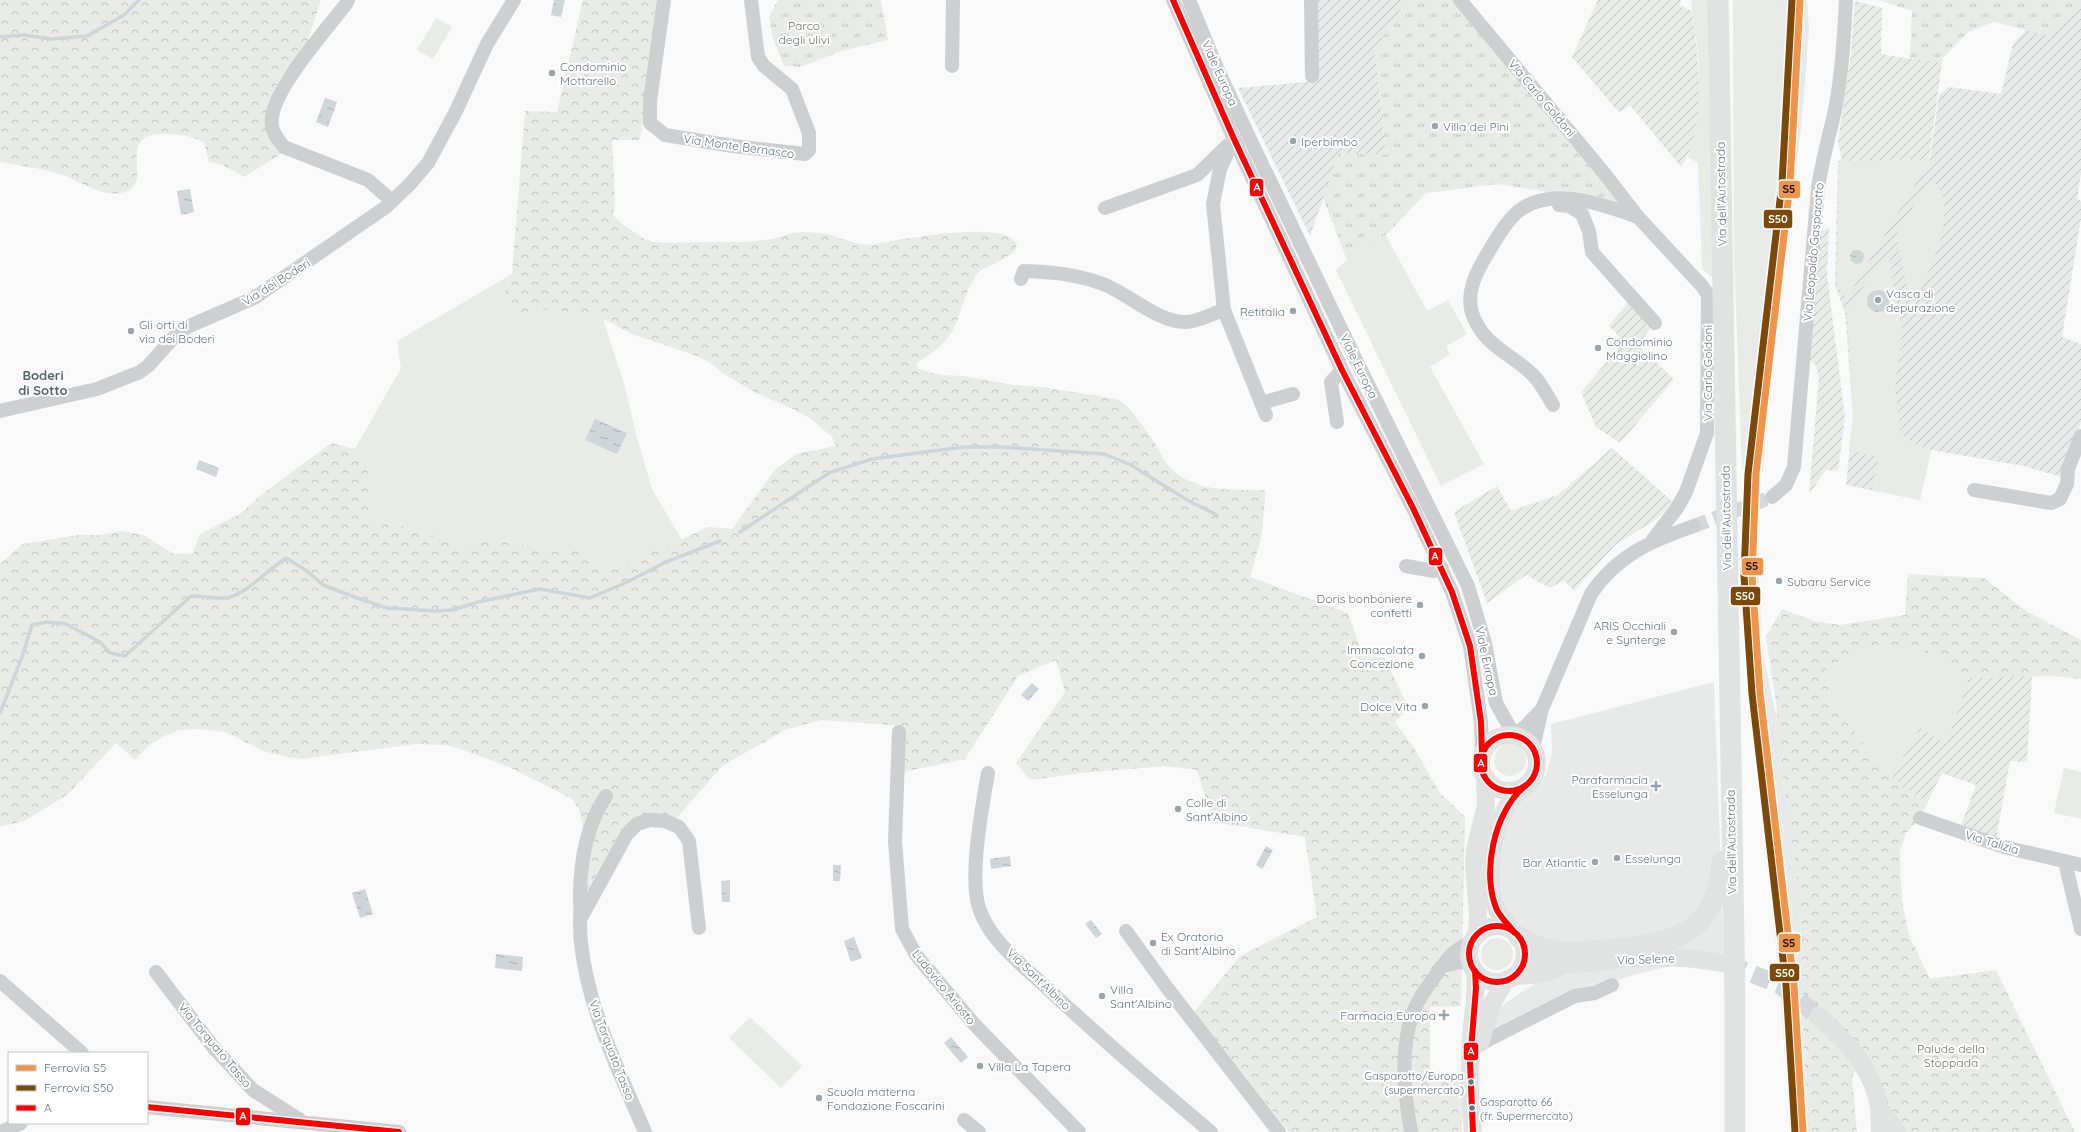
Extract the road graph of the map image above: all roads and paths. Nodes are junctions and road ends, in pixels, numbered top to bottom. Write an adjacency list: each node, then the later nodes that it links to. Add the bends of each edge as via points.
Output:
1 (348, 0): 15 (street, via 284,86 272,112 272,126 284,147 368,180)
2 (514, 0): 15 (street, Via dei Boderi, via 487,44 428,163)
3 (664, 0): 4 (street, Via Monte Bernasco, via 650,101 650,123 665,135 805,154 809,150 809,134 792,89 764,66 758,57)
4 (751, 0)
5 (953, 0): 12 (street)
6 (1173, 0): 14 (street, Viale Europa)
7 (1189, 0): 37 (street, Viale Europa, via 1217,68 1353,355 1468,586 1485,643 1496,703)
8 (1311, 0): 13 (street)
9 (1460, 0): 18 (street, Via Carlo Goldoni)
10 (1718, 0): 36 (highway, Via dell'Autostrada)
11 (1846, 0): 29 (street, Via Leopoldo Gasparotto, via 1836,102 1818,188 1794,467 1786,485)
12 (952, 66)
13 (1312, 76)
14 (1234, 139): 17 (street, via 1196,175); 20 (street, via 1220,169 1213,204); 22 (street, Viale Europa)
15 (392, 201): 25 (street, Via dei Boderi, via 359,227 254,298 187,327 140,372 96,389)
16 (1533, 204): 18 (street, Via Carlo Goldoni, via 1549,199 1581,200 1599,203); 21 (street, via 1569,206 1582,214 1589,231 1592,252); 24 (street, Via Carlo Goldoni, via 1523,208 1501,231 1481,264 1471,286 1470,296 1472,313 1484,334 1493,345 1533,375)
17 (1105, 208)
18 (1638, 217): 31 (street, Via Carlo Goldoni, via 1708,295 1708,433 1686,492)
19 (1021, 279): 20 (street, via 1024,271 1067,273 1104,284 1145,308 1186,322)
20 (1224, 310): 23 (street, via 1264,409)
21 (1654, 323)
22 (1342, 370): 26 (street, Viale Europa, via 1331,382); 33 (street, Viale Europa)
23 (1293, 394)
24 (1553, 405)
25 (0, 411)
26 (1337, 422)
27 (2081, 436): 28 (street, via 2060,499 2051,503)
28 (1974, 490)
29 (1772, 497)
30 (1694, 526): 31 (street)
31 (1652, 541): 34 (street, via 1600,580 1591,594)
32 (1406, 566): 33 (street, via 1434,571)
33 (1442, 568): 39 (street, Viale Europa, via 1470,646 1481,722)
34 (1542, 709): 37 (street); 38 (street)
35 (899, 732): 75 (street, Ludovico Ariosto, via 895,841 902,929 916,955 974,1024)
36 (1729, 733): 52 (highway, via 1721,766 1722,856 1719,883 1709,908 1697,924 1677,938 1653,945 1571,953 1546,950); 81 (highway, Via dell'Autostrada)
37 (1514, 735): 38 (main road); 39 (main road, via 1502,736 1491,741)
38 (1534, 748): 42 (main road, via 1537,766 1530,782)
39 (1482, 754): 41 (main road, via 1480,762)
40 (988, 773): 76 (street, Via Sant'Albino, via 975,880 979,907 987,924 1008,952 1093,1031)
41 (1485, 778): 42 (main road, via 1498,789 1507,791); 51 (main road, via 1486,805 1475,850 1478,914)
42 (1524, 787): 52 (main road, via 1508,803 1501,820 1493,850 1492,870 1492,888 1498,910)
43 (606, 796): 47 (street, Via Torquato Tasso, via 595,812 588,834 580,876)
44 (1920, 818): 45 (street, Via Talizia, via 1974,838)
45 (2065, 862): 46 (street, Via Talizia); 49 (street)
46 (2081, 865)
47 (581, 918): 48 (street, Via Torquato Tasso, via 627,834 637,824 650,820 665,821 679,827 689,841); 73 (street, Via Torquato Tasso, via 580,942 589,991 610,1051)
48 (698, 928)
49 (2081, 929)
50 (1126, 931): 77 (street)
51 (1474, 939): 52 (main road, via 1483,930 1499,926); 55 (street, via 1456,950); 56 (main road, via 1469,956)
52 (1519, 941): 53 (main road, Via Selene, via 1545,962); 58 (main road, via 1524,962)
53 (1563, 964): 54 (main road, Via Selene, via 1666,957 1692,957); 58 (main road, Via Selene, via 1545,973)
54 (1728, 964)
55 (1442, 966): 56 (street, via 1461,962); 78 (street, via 1415,1009 1406,1041 1406,1104)
56 (1473, 967): 58 (main road, via 1489,980); 79 (main road, via 1476,995 1471,1053 1470,1101)
57 (156, 972): 69 (street, Via Torquato Tasso, via 214,1048 253,1090)
58 (1510, 978): 62 (main road, via 1493,1002)
59 (0, 981): 65 (street)
60 (1612, 985): 63 (street, via 1598,992 1575,996)
61 (1818, 1016): 67 (main road, via 1833,1028 1860,1062 1874,1090)
62 (1484, 1025): 63 (street, via 1492,1032); 64 (main road)
63 (1504, 1033): 64 (street)
64 (1480, 1044): 80 (main road)
65 (81, 1052)
66 (148, 1107): 69 (street, Via Torquato Tasso)
67 (1879, 1108): 82 (main road); 83 (main road)
68 (964, 1120): 74 (street)
69 (302, 1122): 72 (street, Via Torquato Tasso)
70 (19, 1124): 71 (street)
71 (1, 1132)
72 (399, 1132)
73 (645, 1132)
74 (979, 1132)
75 (1079, 1132)
76 (1211, 1132)
77 (1279, 1132)
78 (1411, 1132)
79 (1473, 1132)
80 (1480, 1132)
81 (1735, 1132)
82 (1880, 1132)
83 (1897, 1132)

